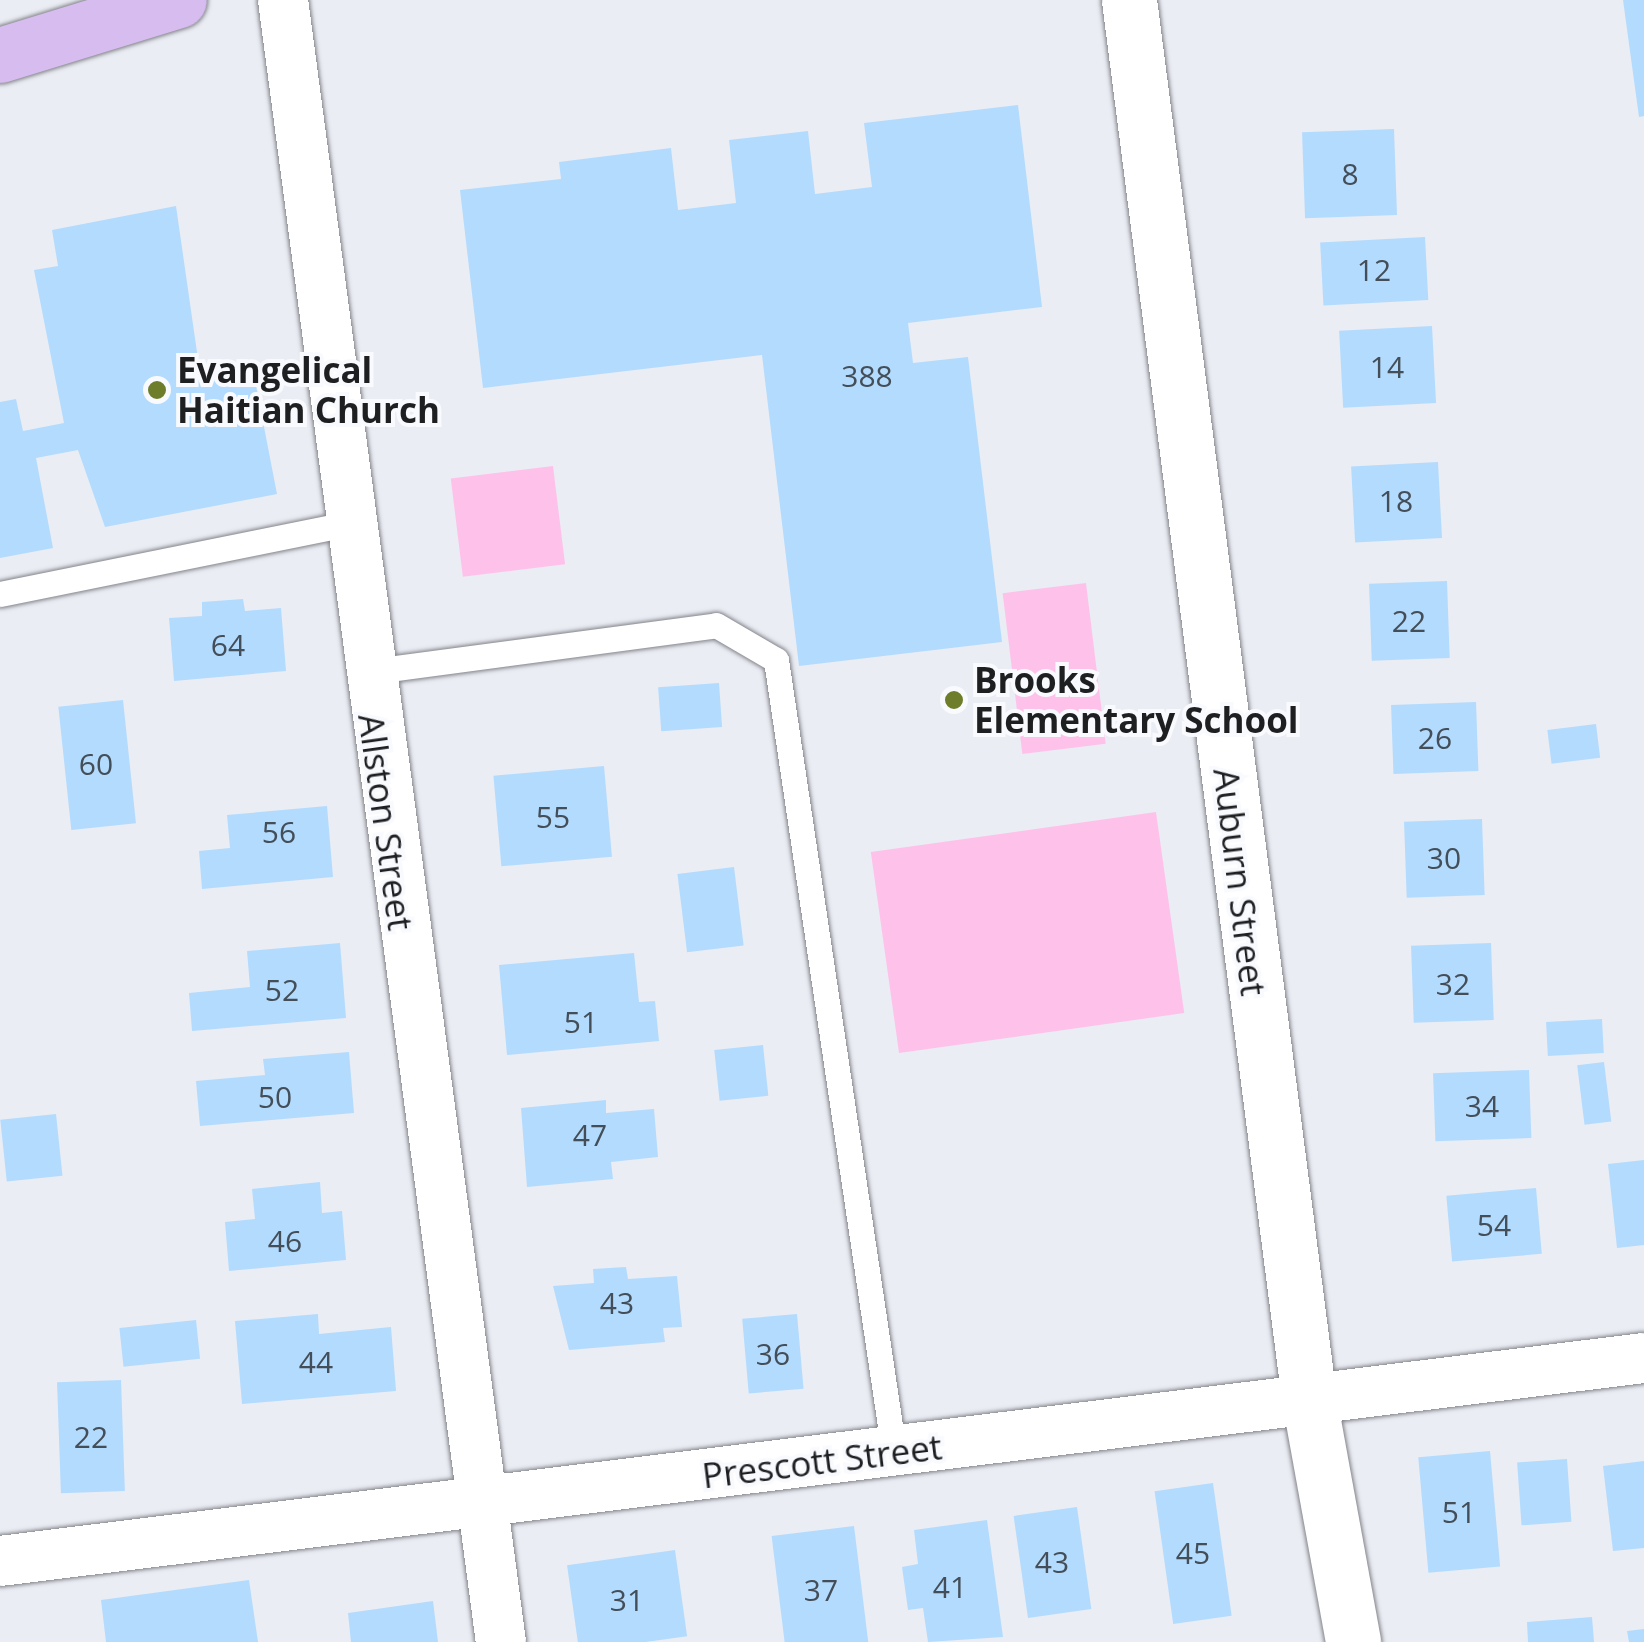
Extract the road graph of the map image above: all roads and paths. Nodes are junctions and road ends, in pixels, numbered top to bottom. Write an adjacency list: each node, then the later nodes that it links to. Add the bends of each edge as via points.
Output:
1 (179, 0): 4 (main road)
2 (284, 0): 5 (street, Allston Street)
3 (1129, 0): 9 (street, Auburn Street)
4 (0, 55)
5 (348, 524): 6 (lane); 7 (street, Allston Street)
6 (0, 594)
7 (366, 672): 10 (lane, via 716,624 776,660); 11 (street, Allston Street)
8 (1644, 1358): 9 (street, Prescott Street)
9 (1309, 1399): 10 (street, Prescott Street); 14 (street, Auburn Street)
10 (894, 1452): 11 (street, Prescott Street)
11 (483, 1505): 12 (street, Prescott Street); 13 (street, Allston Street)
12 (0, 1560)
13 (501, 1642)
14 (1352, 1642)

